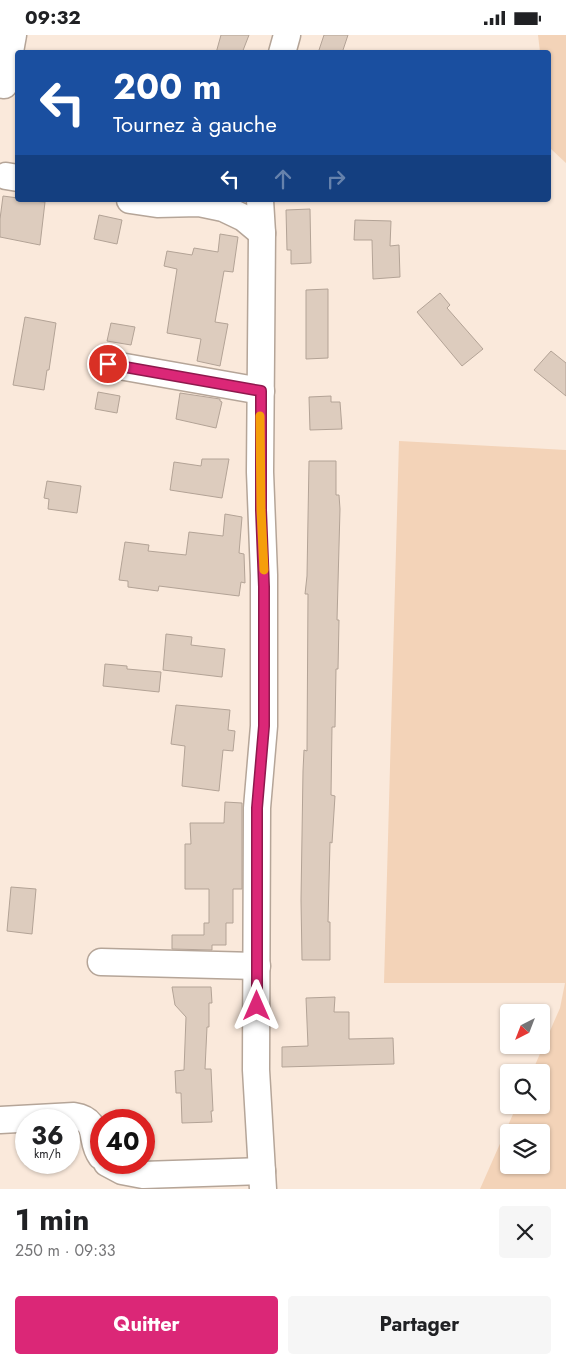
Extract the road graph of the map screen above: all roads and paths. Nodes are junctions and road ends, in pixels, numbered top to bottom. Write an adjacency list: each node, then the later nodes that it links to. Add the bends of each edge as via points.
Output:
1 (13, 35): 4 (street)
2 (287, 35): 3 (street)
3 (283, 50)
4 (4, 85)
5 (144, 202): 6 (street)
6 (187, 202)
7 (205, 202): 9 (street, via 244,218)
8 (260, 202): 9 (street)
9 (262, 233): 11 (street)
10 (108, 364): 11 (street)
11 (261, 391): 13 (street, via 264,716 257,808)
12 (101, 962): 13 (street)
13 (257, 966): 17 (street, via 256,1070)
14 (0, 1120): 15 (street, via 74,1116)
15 (90, 1123)
16 (138, 1174): 17 (street)
17 (262, 1180)

